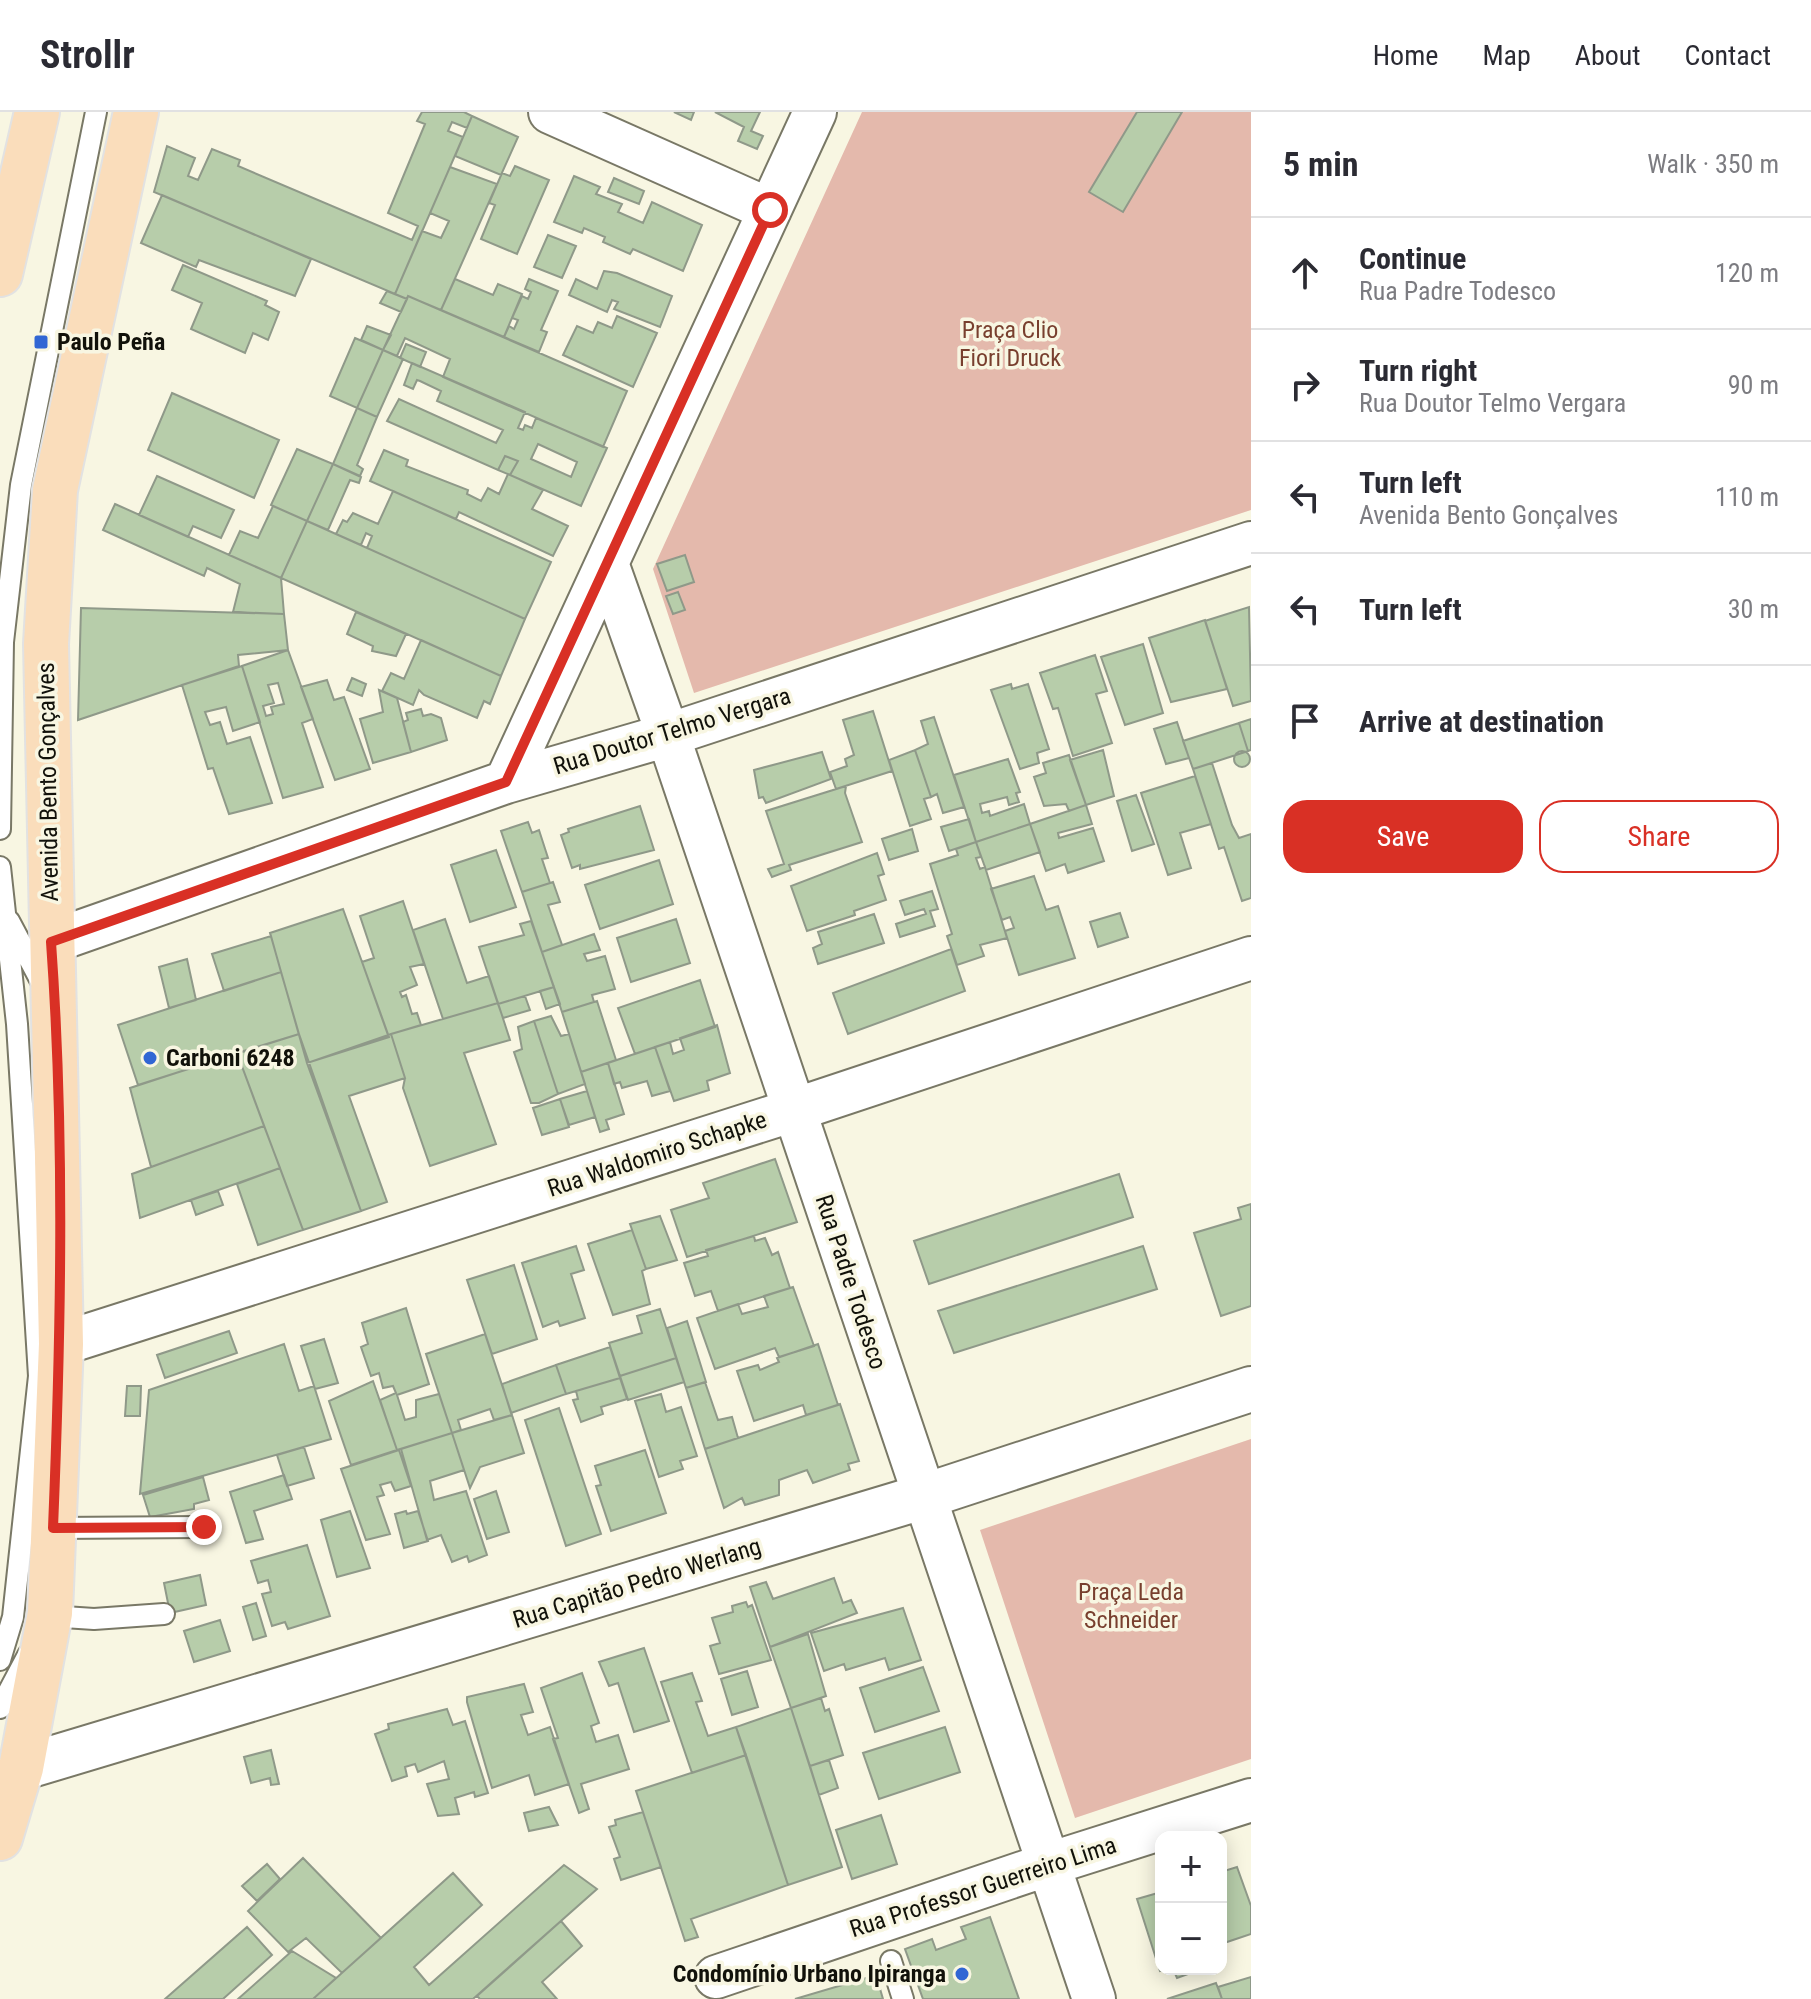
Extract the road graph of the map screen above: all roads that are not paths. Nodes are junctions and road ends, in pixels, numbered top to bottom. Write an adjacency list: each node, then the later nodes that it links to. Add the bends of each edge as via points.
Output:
1 (37, 112): 7 (main road)
2 (96, 112): 12 (lane, via 21,485 3,642)
3 (136, 112): 15 (main road, Avenida Bento Gonçalves, via 55,490 46,644)
4 (550, 112): 6 (street)
5 (815, 112): 6 (street)
6 (770, 210): 9 (street)
7 (0, 274)
8 (1251, 543): 10 (street, Rua Doutor Telmo Vergara)
9 (608, 566): 10 (street, Rua Padre Todesco); 11 (street)
10 (668, 735): 11 (street, Rua Doutor Telmo Vergara); 18 (street, Rua Padre Todesco)
11 (506, 782): 15 (street, Rua Doutor Telmo Vergara)
12 (0, 829)
13 (0, 867): 14 (lane)
14 (1, 913): 17 (lane); 26 (lane, via 17,1024 39,1376 13,1617)
15 (51, 942): 17 (main road, Avenida Bento Gonçalves)
16 (1251, 958): 18 (street, Rua Waldomiro Schapke)
17 (56, 1007): 19 (main road, Avenida Bento Gonçalves)
18 (794, 1110): 19 (street, Rua Waldomiro Schapke); 21 (street, Rua Padre Todesco)
19 (61, 1344): 23 (main road, Avenida Bento Gonçalves)
20 (1251, 1389): 21 (street, Rua Capitão Pedro Werlang)
21 (922, 1497): 28 (street, Rua Capitão Pedro Werlang); 31 (street, Rua Padre Todesco)
22 (204, 1527): 23 (lane)
23 (53, 1528): 24 (main road, Avenida Bento Gonçalves)
24 (50, 1613): 25 (lane, via 94,1619); 27 (lane); 28 (main road, Avenida Bento Gonçalves)
25 (164, 1614)
26 (0, 1660)
27 (0, 1708)
28 (21, 1768): 30 (main road, Avenida Bento Gonçalves)
29 (1251, 1800): 31 (street, Rua Professor Guerreiro Lima)
30 (0, 1838)
31 (1049, 1864): 33 (street, Rua Professor Guerreiro Lima); 35 (street, Rua Padre Todesco)
32 (891, 1961): 34 (lane)
33 (716, 1977)
34 (903, 1999)
35 (1094, 1999)

